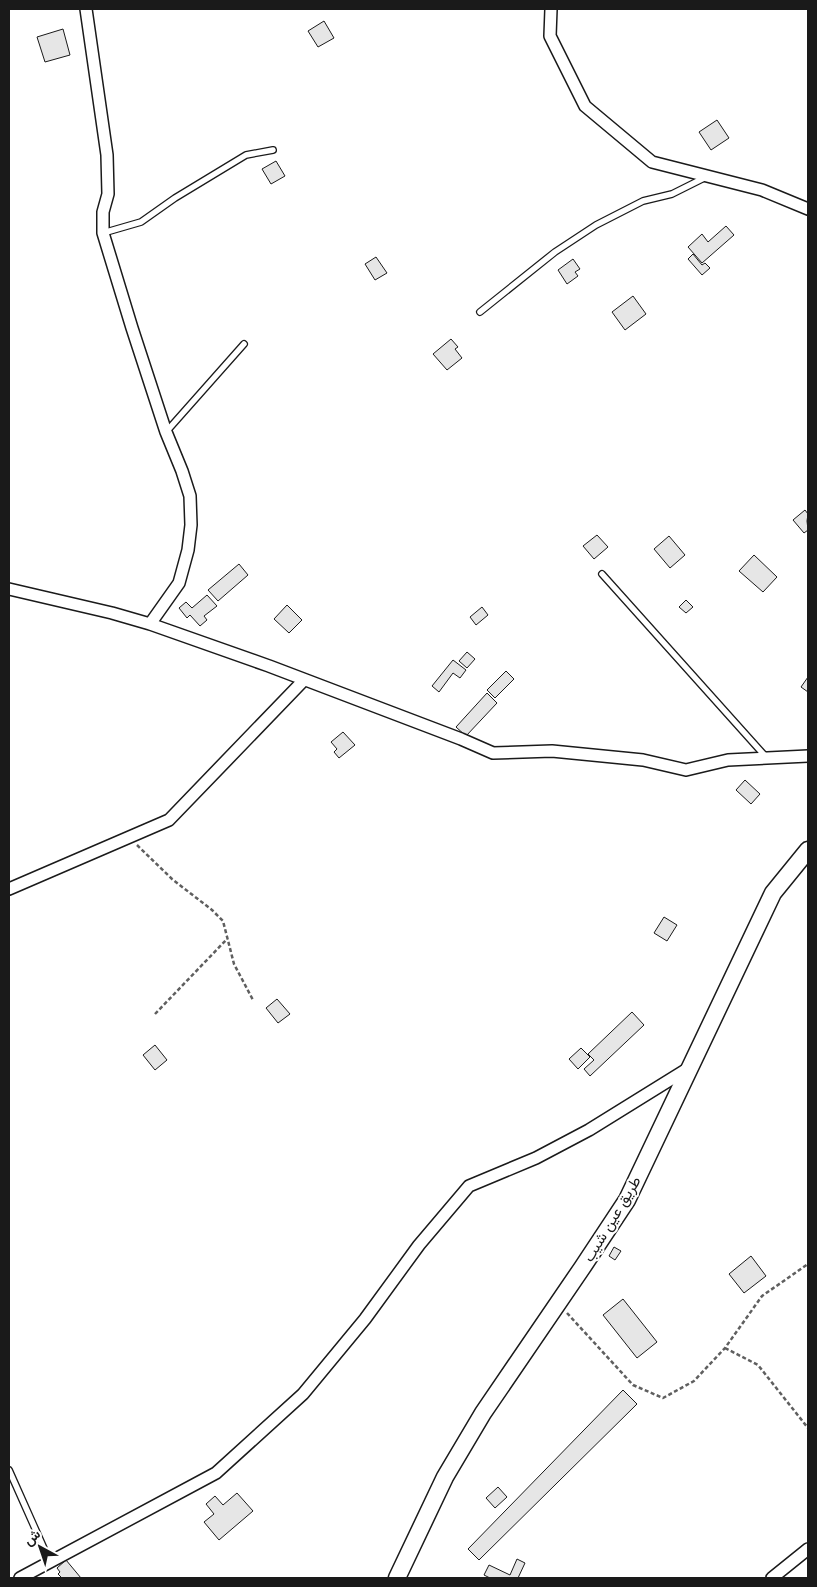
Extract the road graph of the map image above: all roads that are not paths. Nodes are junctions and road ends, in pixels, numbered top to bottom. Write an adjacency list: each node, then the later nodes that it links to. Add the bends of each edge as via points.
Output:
1 (86, 9): 6 (street, via 107,155 108,194)
2 (550, 9): 4 (street, via 550,36 585,106 652,162)
3 (273, 150): 6 (lane, via 246,155 141,222)
4 (708, 176): 5 (street, via 762,190); 7 (lane, via 672,194 643,201 596,225 555,252)
5 (808, 209)
6 (103, 233): 9 (street)
7 (480, 312)
8 (244, 344): 9 (lane)
9 (166, 432): 12 (street, via 190,496 191,525 179,583)
10 (602, 574): 15 (lane)
11 (9, 589): 12 (street)
12 (150, 624): 13 (street)
13 (304, 680): 15 (street, via 493,753 561,752 643,760 686,770 728,760); 17 (street, via 169,820)
14 (808, 756): 15 (street)
15 (767, 759)
16 (808, 850): 18 (main road, طريق عين شيب, via 773,893)
17 (9, 889)
18 (690, 1068): 21 (street, via 589,1130 536,1158 469,1186 303,1394 216,1474); 23 (main road, طريق عين شيب, via 627,1200 483,1413 445,1477)
19 (9, 1470): 21 (lane)
20 (808, 1549): 24 (street)
21 (50, 1562): 22 (street)
22 (20, 1578)
23 (397, 1578)
24 (772, 1578)

